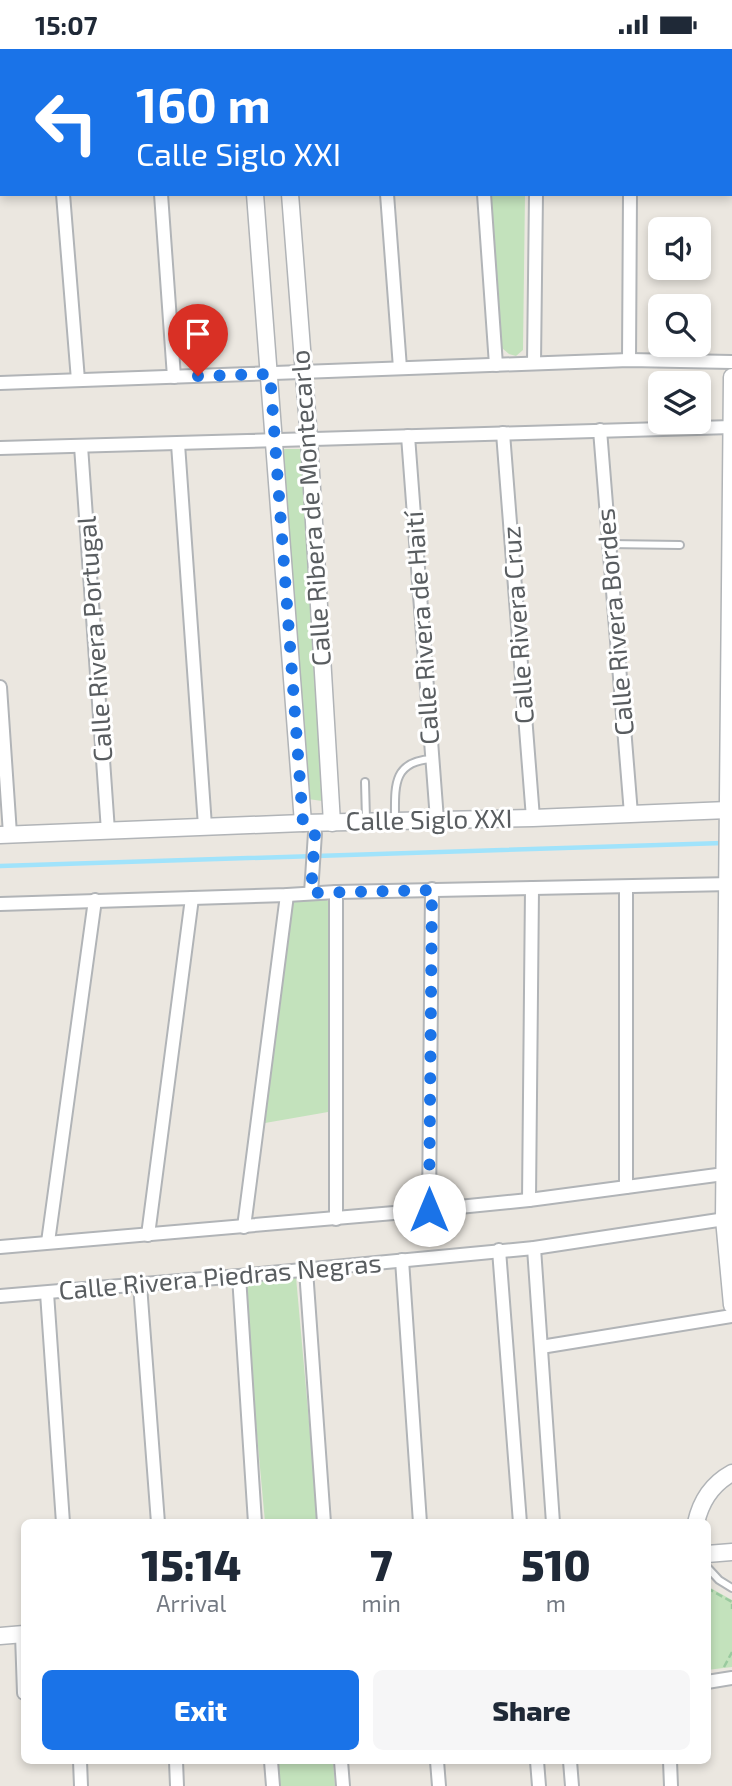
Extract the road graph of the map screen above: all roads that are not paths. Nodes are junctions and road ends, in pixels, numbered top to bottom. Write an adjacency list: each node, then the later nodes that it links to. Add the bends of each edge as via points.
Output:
1 (63, 196): 18 (street)
2 (161, 196): 16 (street)
3 (255, 196): 15 (street, Calle Ribera de Montecarlo)
4 (290, 196): 14 (street, Calle Ribera de Montecarlo)
5 (387, 196): 13 (street)
6 (484, 196): 12 (street)
7 (536, 196): 11 (street)
8 (630, 196): 9 (street)
9 (629, 360): 10 (street); 11 (street)
10 (732, 362)
11 (534, 363): 12 (street)
12 (496, 365): 13 (street)
13 (400, 368): 14 (street)
14 (302, 371): 15 (street); 24 (street, Calle Ribera de Montecarlo)
15 (270, 374): 16 (street); 25 (street, Calle Ribera de Montecarlo)
16 (174, 377): 18 (street)
17 (732, 377): 20 (street)
18 (78, 380): 19 (street)
19 (0, 383)
20 (732, 427): 21 (street); 35 (street)
21 (600, 430): 22 (street); 29 (street, Calle Rivera Bordes)
22 (503, 433): 23 (street); 36 (street, Calle Rivera Cruz)
23 (408, 436): 24 (street); 32 (street, Calle Rivera de Haití)
24 (309, 439): 25 (street); 40 (street, Calle Ribera de Montecarlo)
25 (274, 441): 26 (street); 43 (street, Calle Ribera de Montecarlo)
26 (178, 444): 27 (street); 41 (street)
27 (81, 446): 28 (street); 42 (street, Calle Rivera Portugal)
28 (0, 449)
29 (609, 544): 30 (lane); 34 (street, Calle Rivera Bordes)
30 (680, 545)
31 (0, 687): 44 (street)
32 (432, 759): 37 (street, Calle Rivera de Haití); 39 (lane, via 404,768 397,778)
33 (365, 782): 38 (lane)
34 (631, 814): 35 (street, Calle Siglo XXI); 36 (street, Calle Siglo XXI)
35 (729, 816): 45 (street)
36 (533, 818): 37 (street, Calle Siglo XXI)
37 (436, 820): 39 (street, Calle Siglo XXI)
38 (366, 821): 39 (street, Calle Siglo XXI); 40 (street, Calle Siglo XXI)
39 (395, 821)
40 (331, 823): 43 (street, Calle Siglo XXI)
41 (205, 827): 42 (street, Calle Siglo XXI); 43 (street, Calle Siglo XXI)
42 (108, 831): 44 (street, Calle Siglo XXI)
43 (311, 831): 50 (street)
44 (5, 834)
45 (730, 884): 46 (street); 55 (street)
46 (626, 887): 47 (street); 56 (street)
47 (532, 888): 48 (street); 57 (street)
48 (432, 890): 49 (street); 58 (street)
49 (336, 892): 50 (street); 60 (street)
50 (311, 893): 51 (street)
51 (287, 895): 52 (street); 61 (street)
52 (192, 898): 53 (street); 62 (street)
53 (95, 900): 54 (street); 63 (street)
54 (0, 904)
55 (728, 1173): 56 (street, Calle Rivera Piedras Negras); 59 (street)
56 (626, 1187): 57 (street, Calle Rivera Piedras Negras)
57 (529, 1200): 58 (street, Calle Rivera Piedras Negras)
58 (429, 1210): 60 (street, Calle Rivera Piedras Negras)
59 (728, 1218): 65 (street, Calle Rivera Piedras Negras); 73 (street)
60 (336, 1219): 61 (street, Calle Rivera Piedras Negras)
61 (244, 1227): 62 (street, Calle Rivera Piedras Negras)
62 (148, 1235): 63 (street, Calle Rivera Piedras Negras)
63 (48, 1242): 64 (street, Calle Rivera Piedras Negras)
64 (0, 1247)
65 (534, 1248): 66 (street, Calle Rivera Piedras Negras); 75 (street)
66 (499, 1250): 67 (street, Calle Rivera Piedras Negras); 82 (street)
67 (401, 1260): 68 (street, Calle Rivera Piedras Negras); 81 (street)
68 (306, 1270): 69 (street, Calle Rivera Piedras Negras); 80 (street)
69 (239, 1276): 70 (street, Calle Rivera Piedras Negras); 79 (street)
70 (140, 1285): 71 (street, Calle Rivera Piedras Negras); 78 (street)
71 (47, 1293): 72 (street, Calle Rivera Piedras Negras); 77 (street)
72 (0, 1296)
73 (732, 1305)
74 (732, 1316): 75 (street)
75 (541, 1347): 83 (street)
76 (732, 1473): 84 (street, via 708,1493)
77 (64, 1519)
78 (158, 1519)
79 (255, 1519)
80 (324, 1519)
81 (420, 1519)
82 (520, 1519)
83 (552, 1519)
84 (697, 1519)
85 (732, 1552): 86 (street)
86 (711, 1554)
87 (711, 1571): 88 (lane)
88 (732, 1588)
89 (21, 1634): 90 (street)
90 (0, 1636)
91 (732, 1678): 92 (street)
92 (711, 1681)
93 (80, 1764): 101 (street)
94 (176, 1764): 102 (street)
95 (271, 1764): 103 (street)
96 (341, 1764): 104 (street)
97 (437, 1764): 105 (street)
98 (537, 1764): 106 (street)
99 (570, 1764): 107 (street)
100 (670, 1764): 108 (street)
101 (81, 1786)
102 (177, 1786)
103 (273, 1786)
104 (343, 1786)
105 (439, 1786)
106 (539, 1786)
107 (572, 1786)
108 (671, 1786)

